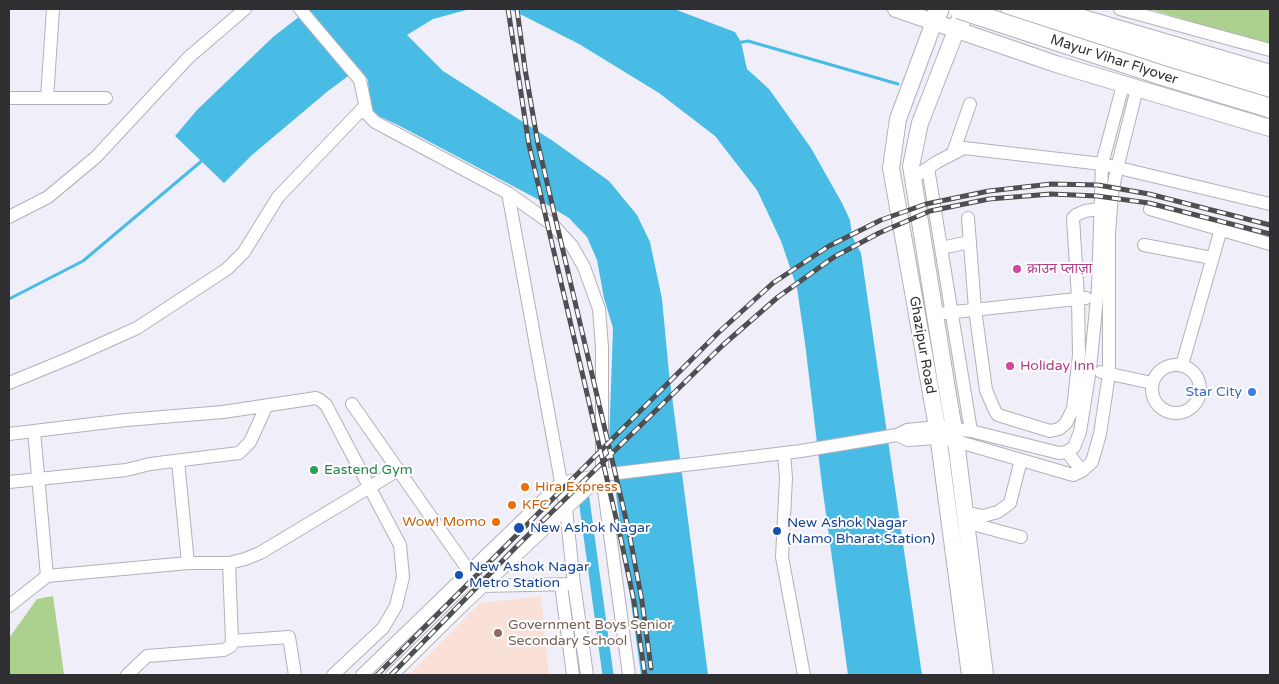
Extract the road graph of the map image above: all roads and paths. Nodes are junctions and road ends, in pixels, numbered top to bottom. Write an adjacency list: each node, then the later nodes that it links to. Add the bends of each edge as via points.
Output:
1 (53, 9): 17 (street)
2 (245, 9): 32 (street, via 189,57 96,157 48,197)
3 (301, 9): 20 (street, via 360,80)
4 (896, 9): 10 (main road)
5 (959, 9): 21 (highway, Mayur Vihar Flyover, bridge, via 1161,76)
6 (966, 9): 11 (highway)
7 (1011, 9): 15 (highway, Mayur Vihar Flyover)
8 (1052, 9): 13 (main road)
9 (1120, 9): 12 (street)
10 (936, 15): 11 (main road); 57 (main road, Ghazipur Road, via 898,119 891,168)
11 (956, 31): 14 (main road); 27 (main road, Ghazipur Road, via 920,123 911,166)
12 (1270, 50)
13 (1270, 73)
14 (1130, 87): 22 (main road); 24 (street); 26 (street)
15 (1270, 89)
16 (9, 98): 17 (street)
17 (47, 98): 18 (street)
18 (106, 98)
19 (970, 104): 23 (street)
20 (365, 106): 28 (street, via 367,114 375,122); 48 (street, via 283,191 244,252 227,269 137,328)
21 (1270, 108)
22 (1270, 128)
23 (953, 153): 24 (street, via 964,148); 25 (street)
24 (1102, 164): 26 (street); 30 (street)
25 (928, 168): 27 (street); 38 (street)
26 (1117, 168): 29 (street); 47 (street, via 1109,233)
27 (913, 178): 44 (main road, Ghazipur Road)
28 (508, 193): 66 (street, via 553,225 572,246 584,266 599,309); 69 (street)
29 (1270, 204)
30 (1099, 209): 40 (street); 41 (street, via 1085,211 1073,218)
31 (1150, 209): 34 (street)
32 (9, 217)
33 (968, 218): 35 (street)
34 (1221, 229): 36 (street); 39 (street)
35 (970, 242): 38 (street); 42 (street)
36 (1270, 244)
37 (1144, 245): 39 (street)
38 (941, 248): 43 (street)
39 (1212, 258): 45 (street)
40 (1097, 297): 41 (street); 46 (street)
41 (1078, 298): 42 (street); 52 (street, via 1079,355 1073,409 1066,423 1050,431 998,415)
42 (976, 309): 43 (street); 52 (street)
43 (951, 312): 44 (street); 50 (street)
44 (935, 315): 51 (main road, Ghazipur Road)
45 (1182, 365): 49 (street, via 1163,368); 49 (street, via 1190,369 1200,385 1199,395 1188,410 1179,413 1161,408 1151,392)
46 (1090, 369): 47 (street); 61 (street, via 1080,432 1074,447)
47 (1109, 374): 49 (street); 65 (street, via 1094,457)
48 (9, 383)
49 (1152, 383)
50 (964, 389): 51 (street); 52 (street); 56 (street)
51 (946, 390): 59 (main road, Ghazipur Road)
52 (986, 390)
53 (352, 404): 64 (street)
54 (266, 407): 55 (street); 63 (street, via 243,451); 70 (street, via 320,400 326,405)
55 (34, 431): 58 (street); 67 (street)
56 (971, 431): 59 (street); 61 (street, via 1059,453)
57 (933, 433): 59 (street); 60 (street, via 908,440 897,435); 93 (main road, Ghazipur Road)
58 (9, 434)
59 (955, 434): 62 (street); 72 (main road, Ghazipur Road)
60 (784, 452): 66 (street); 92 (street, via 782,557)
61 (1067, 452): 65 (street)
62 (1021, 460): 65 (street, via 1073,474); 72 (street, via 1010,503 998,512)
63 (178, 461): 67 (street); 75 (street)
64 (398, 470): 70 (street); 78 (street)
65 (1082, 471)
66 (606, 474): 69 (street); 71 (street); 91 (street)
67 (39, 479): 68 (street); 79 (street)
68 (9, 482)
69 (561, 483): 71 (street); 74 (street)
70 (370, 488): 76 (street, via 260,553); 86 (street, via 400,545 403,577 396,606 383,628)
71 (566, 509): 77 (street); 80 (street)
72 (965, 517): 73 (street); 94 (main road, Ghazipur Road)
73 (1021, 537)
74 (485, 556): 77 (street); 78 (street)
75 (188, 563): 76 (street); 79 (street)
76 (229, 563): 83 (street)
77 (499, 570): 81 (street)
78 (470, 571): 81 (street); 87 (street)
79 (47, 576): 82 (street)
80 (567, 585): 81 (street); 89 (street); 90 (street)
81 (482, 586): 88 (street)
82 (9, 606)
83 (232, 641): 84 (street, via 231,646 224,650 147,656); 85 (street, via 289,637)
84 (127, 675)
85 (295, 675)
86 (333, 675)
87 (362, 675)
88 (392, 675)
89 (573, 675)
90 (587, 675)
91 (629, 675)
92 (804, 675)
93 (970, 675)
94 (986, 675)

